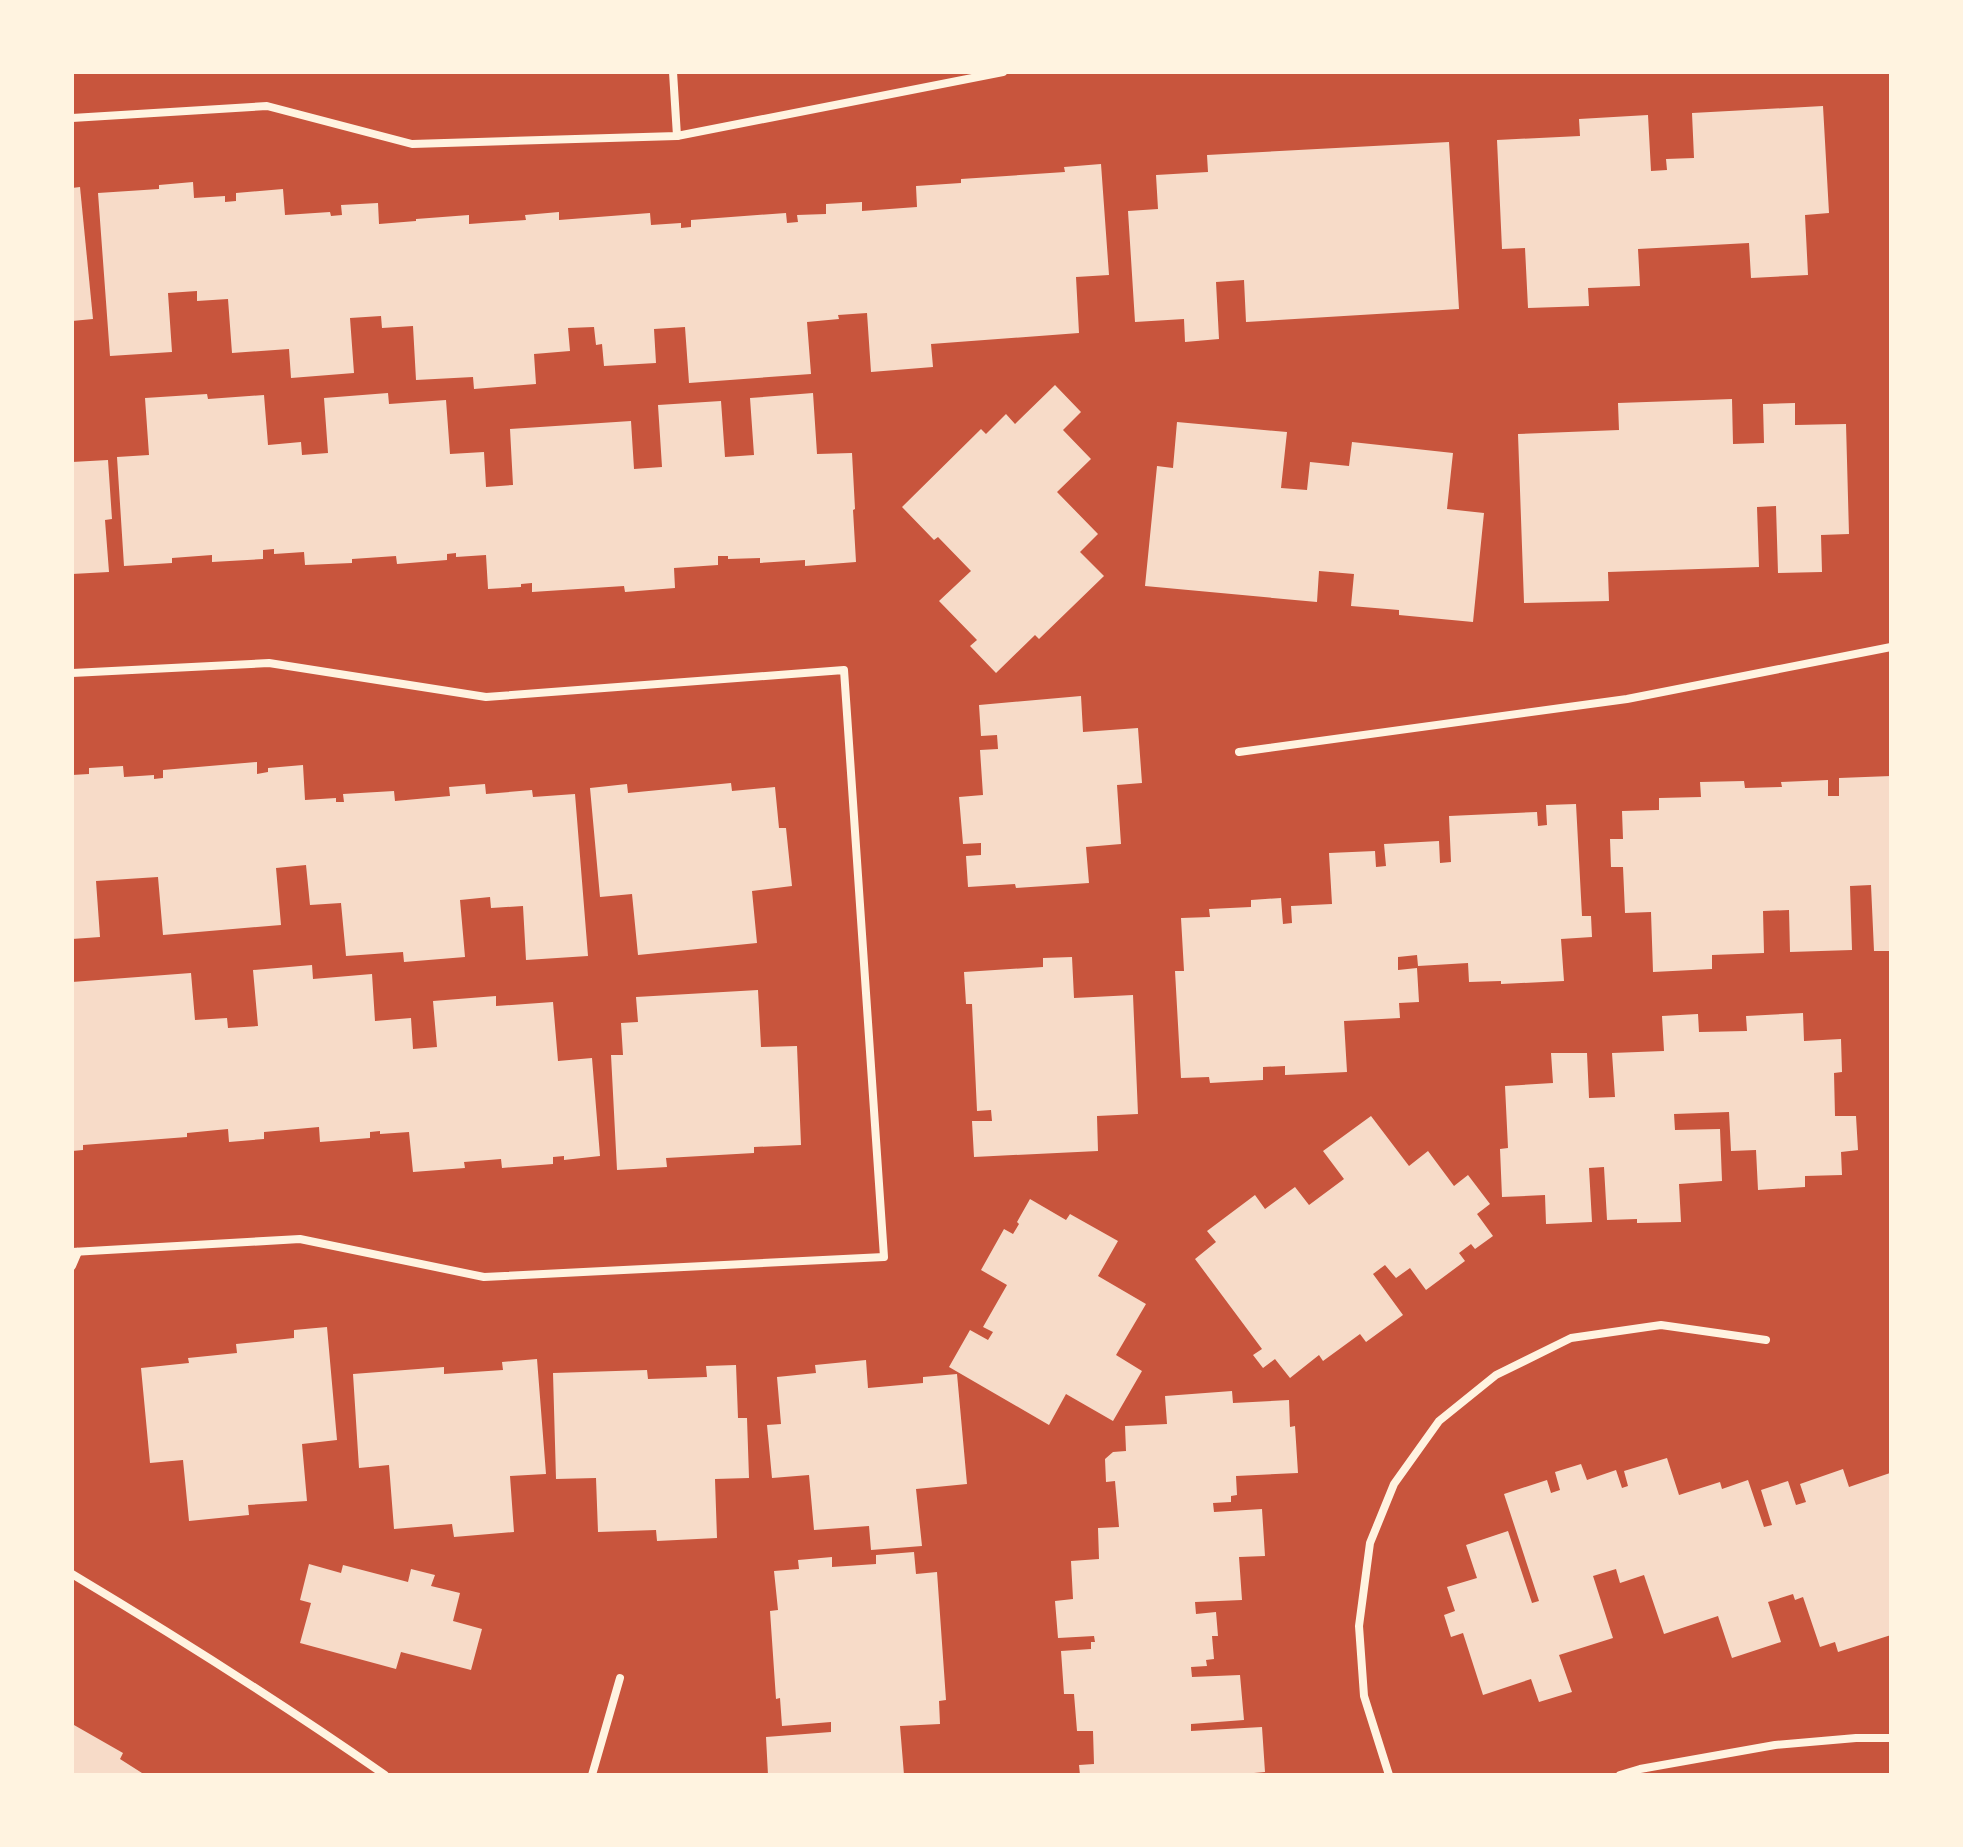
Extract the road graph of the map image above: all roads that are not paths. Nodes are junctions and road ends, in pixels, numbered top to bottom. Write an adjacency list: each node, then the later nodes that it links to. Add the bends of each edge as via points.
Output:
1 (673, 72): 4 (street)
2 (1003, 72): 4 (street)
3 (72, 118): 4 (street, via 267,106 412,144)
4 (677, 136)
5 (1891, 647): 7 (street, via 1627,699)
6 (72, 673): 8 (street, via 269,663 486,697 844,670 884,1257 484,1277 300,1239)
7 (1239, 752)
8 (75, 1252): 9 (street)
9 (72, 1266)
10 (1766, 1340): 16 (street, via 1661,1325 1571,1338 1496,1375 1439,1421 1394,1484 1370,1543 1359,1626 1364,1696)
11 (72, 1574): 14 (street, via 295,1712)
12 (620, 1678): 15 (street)
13 (1891, 1738): 17 (street, via 1775,1745)
14 (385, 1775)
15 (592, 1775)
16 (1389, 1775)
17 (1620, 1775)

